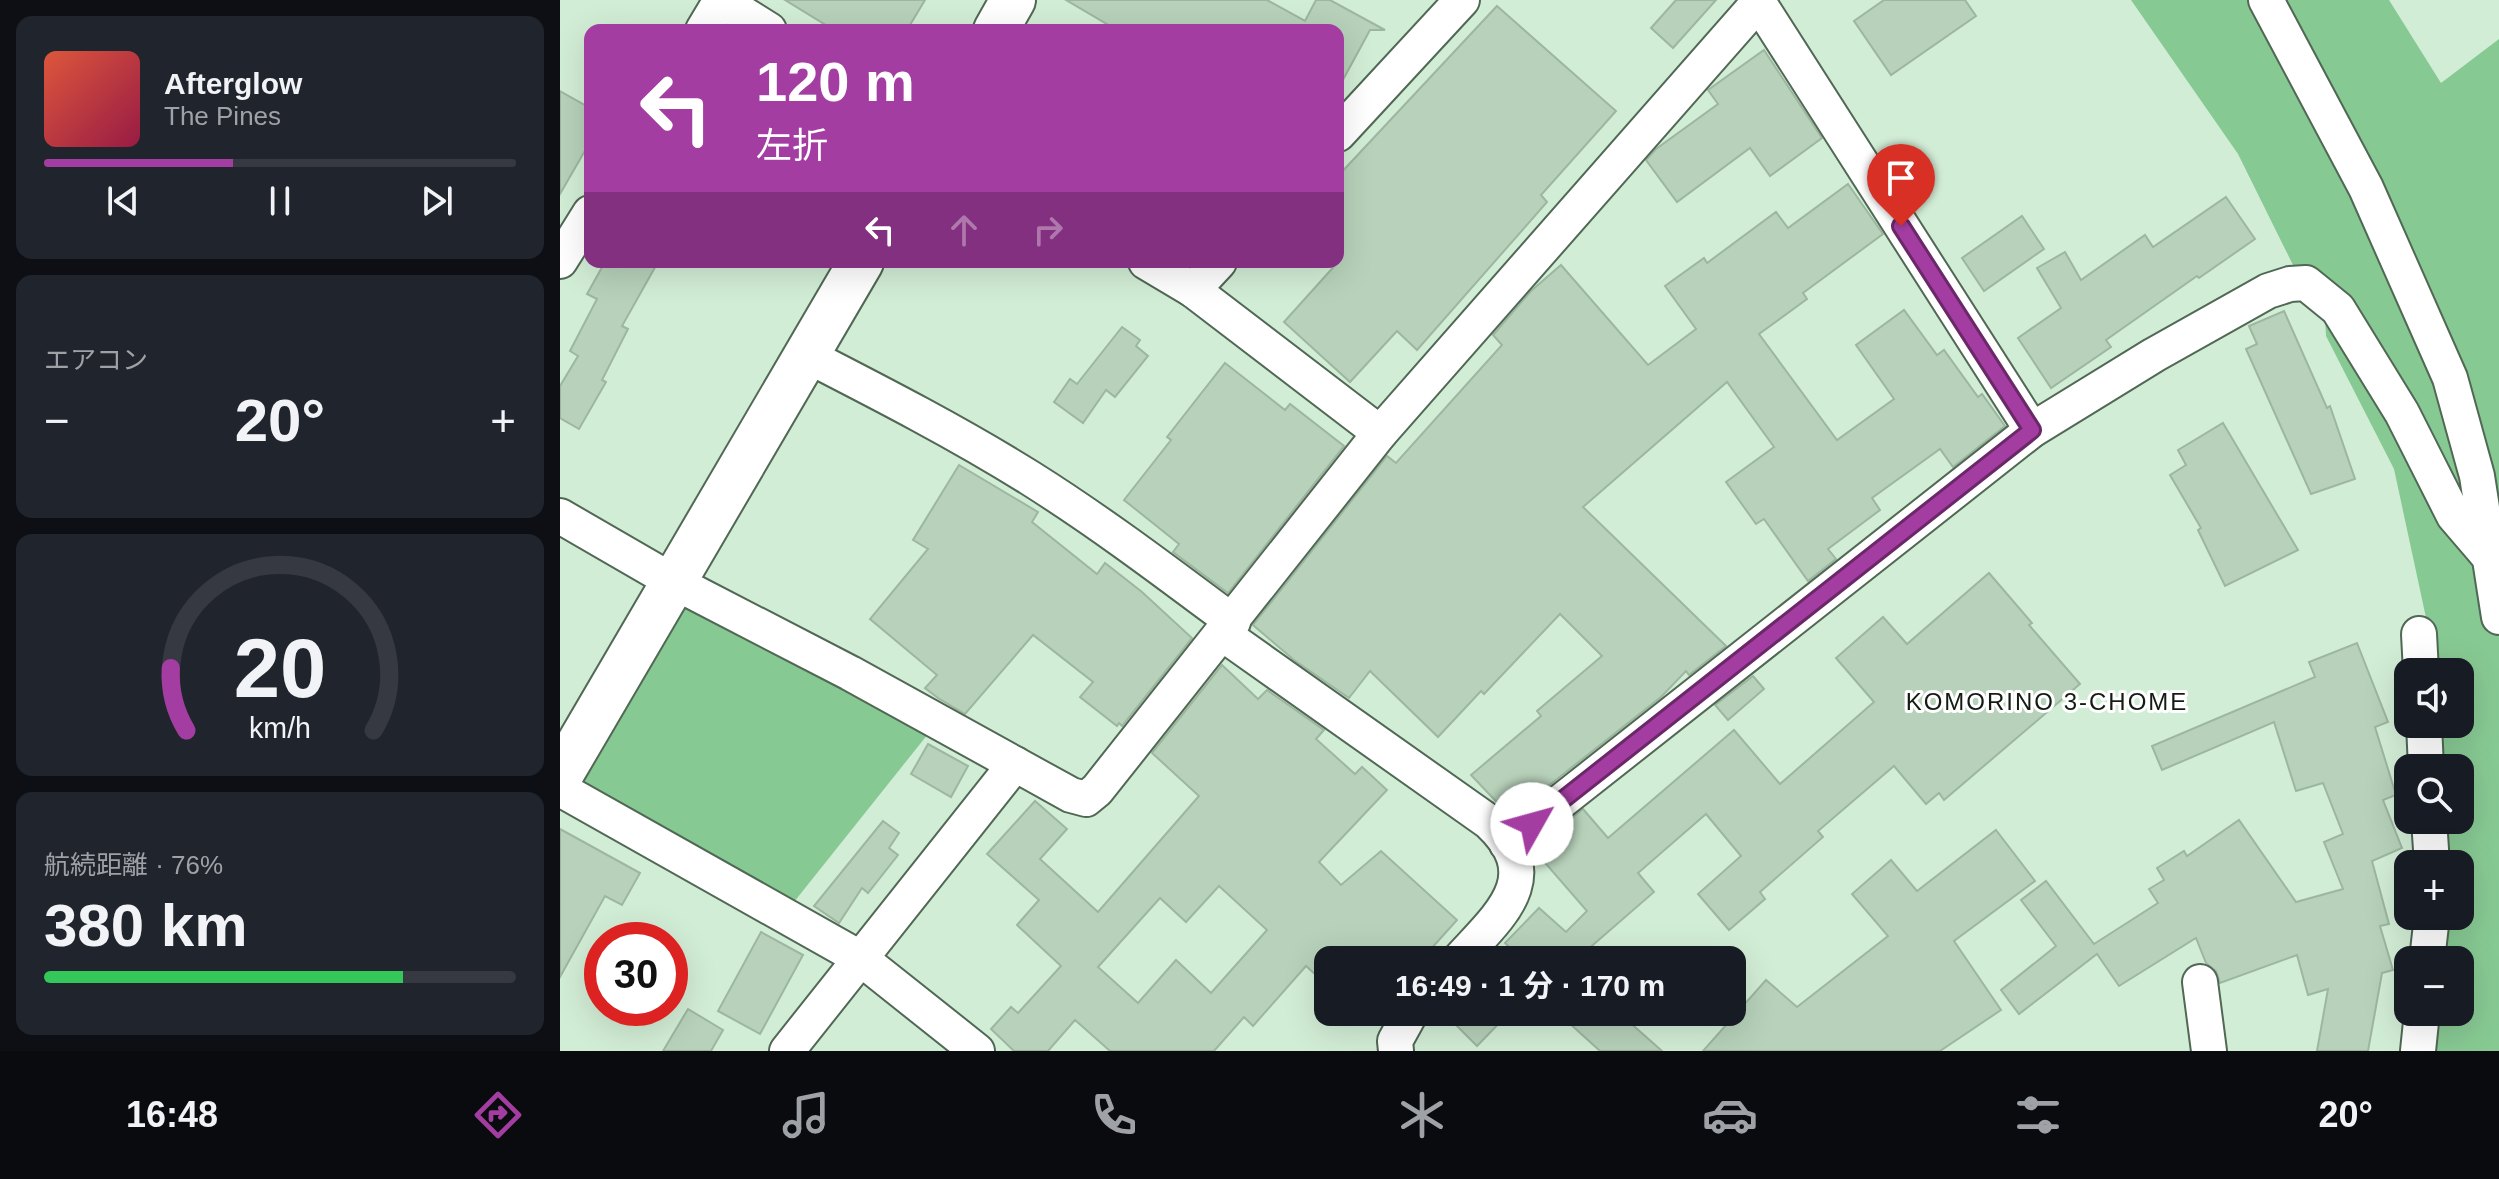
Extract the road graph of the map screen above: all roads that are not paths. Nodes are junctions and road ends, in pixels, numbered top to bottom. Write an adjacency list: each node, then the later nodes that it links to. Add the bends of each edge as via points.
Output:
1 (721, 0): 6 (street); 7 (street)
2 (1013, 0): 8 (street)
3 (1462, 0): 9 (street)
4 (2266, 0): 20 (street, via 2366,188 2450,378 2477,476)
5 (1758, 1): 17 (street); 18 (street)
6 (707, 24)
7 (759, 24)
8 (999, 24)
9 (1344, 128)
10 (584, 223): 11 (street)
11 (560, 261)
12 (857, 268): 16 (street)
13 (1156, 268): 15 (street)
14 (1213, 268): 15 (street)
15 (1193, 290): 18 (street)
16 (806, 355): 21 (street); 23 (street, via 922,414 1030,478 1138,551)
17 (2032, 430): 20 (street, via 2268,291 2306,283 2338,309 2402,413 2454,516); 29 (street)
18 (1380, 433): 23 (street)
19 (560, 516): 21 (street)
20 (2490, 558): 22 (street)
21 (674, 582): 26 (street); 27 (street)
22 (2499, 617)
23 (1228, 628): 26 (street, via 1086,799); 29 (street, via 1489,822)
24 (2419, 634): 25 (street)
25 (2420, 658)
26 (1015, 764): 31 (street)
27 (560, 776)
28 (560, 789): 31 (street)
29 (1507, 844): 30 (street, via 1514,856 1516,883 1507,907)
30 (1472, 946)
31 (860, 958): 35 (street); 36 (street)
32 (2200, 982): 38 (street)
33 (1403, 1026): 37 (street)
34 (2421, 1026): 39 (street)
35 (787, 1051)
36 (977, 1051)
37 (1396, 1051)
38 (2209, 1051)
39 (2418, 1051)

